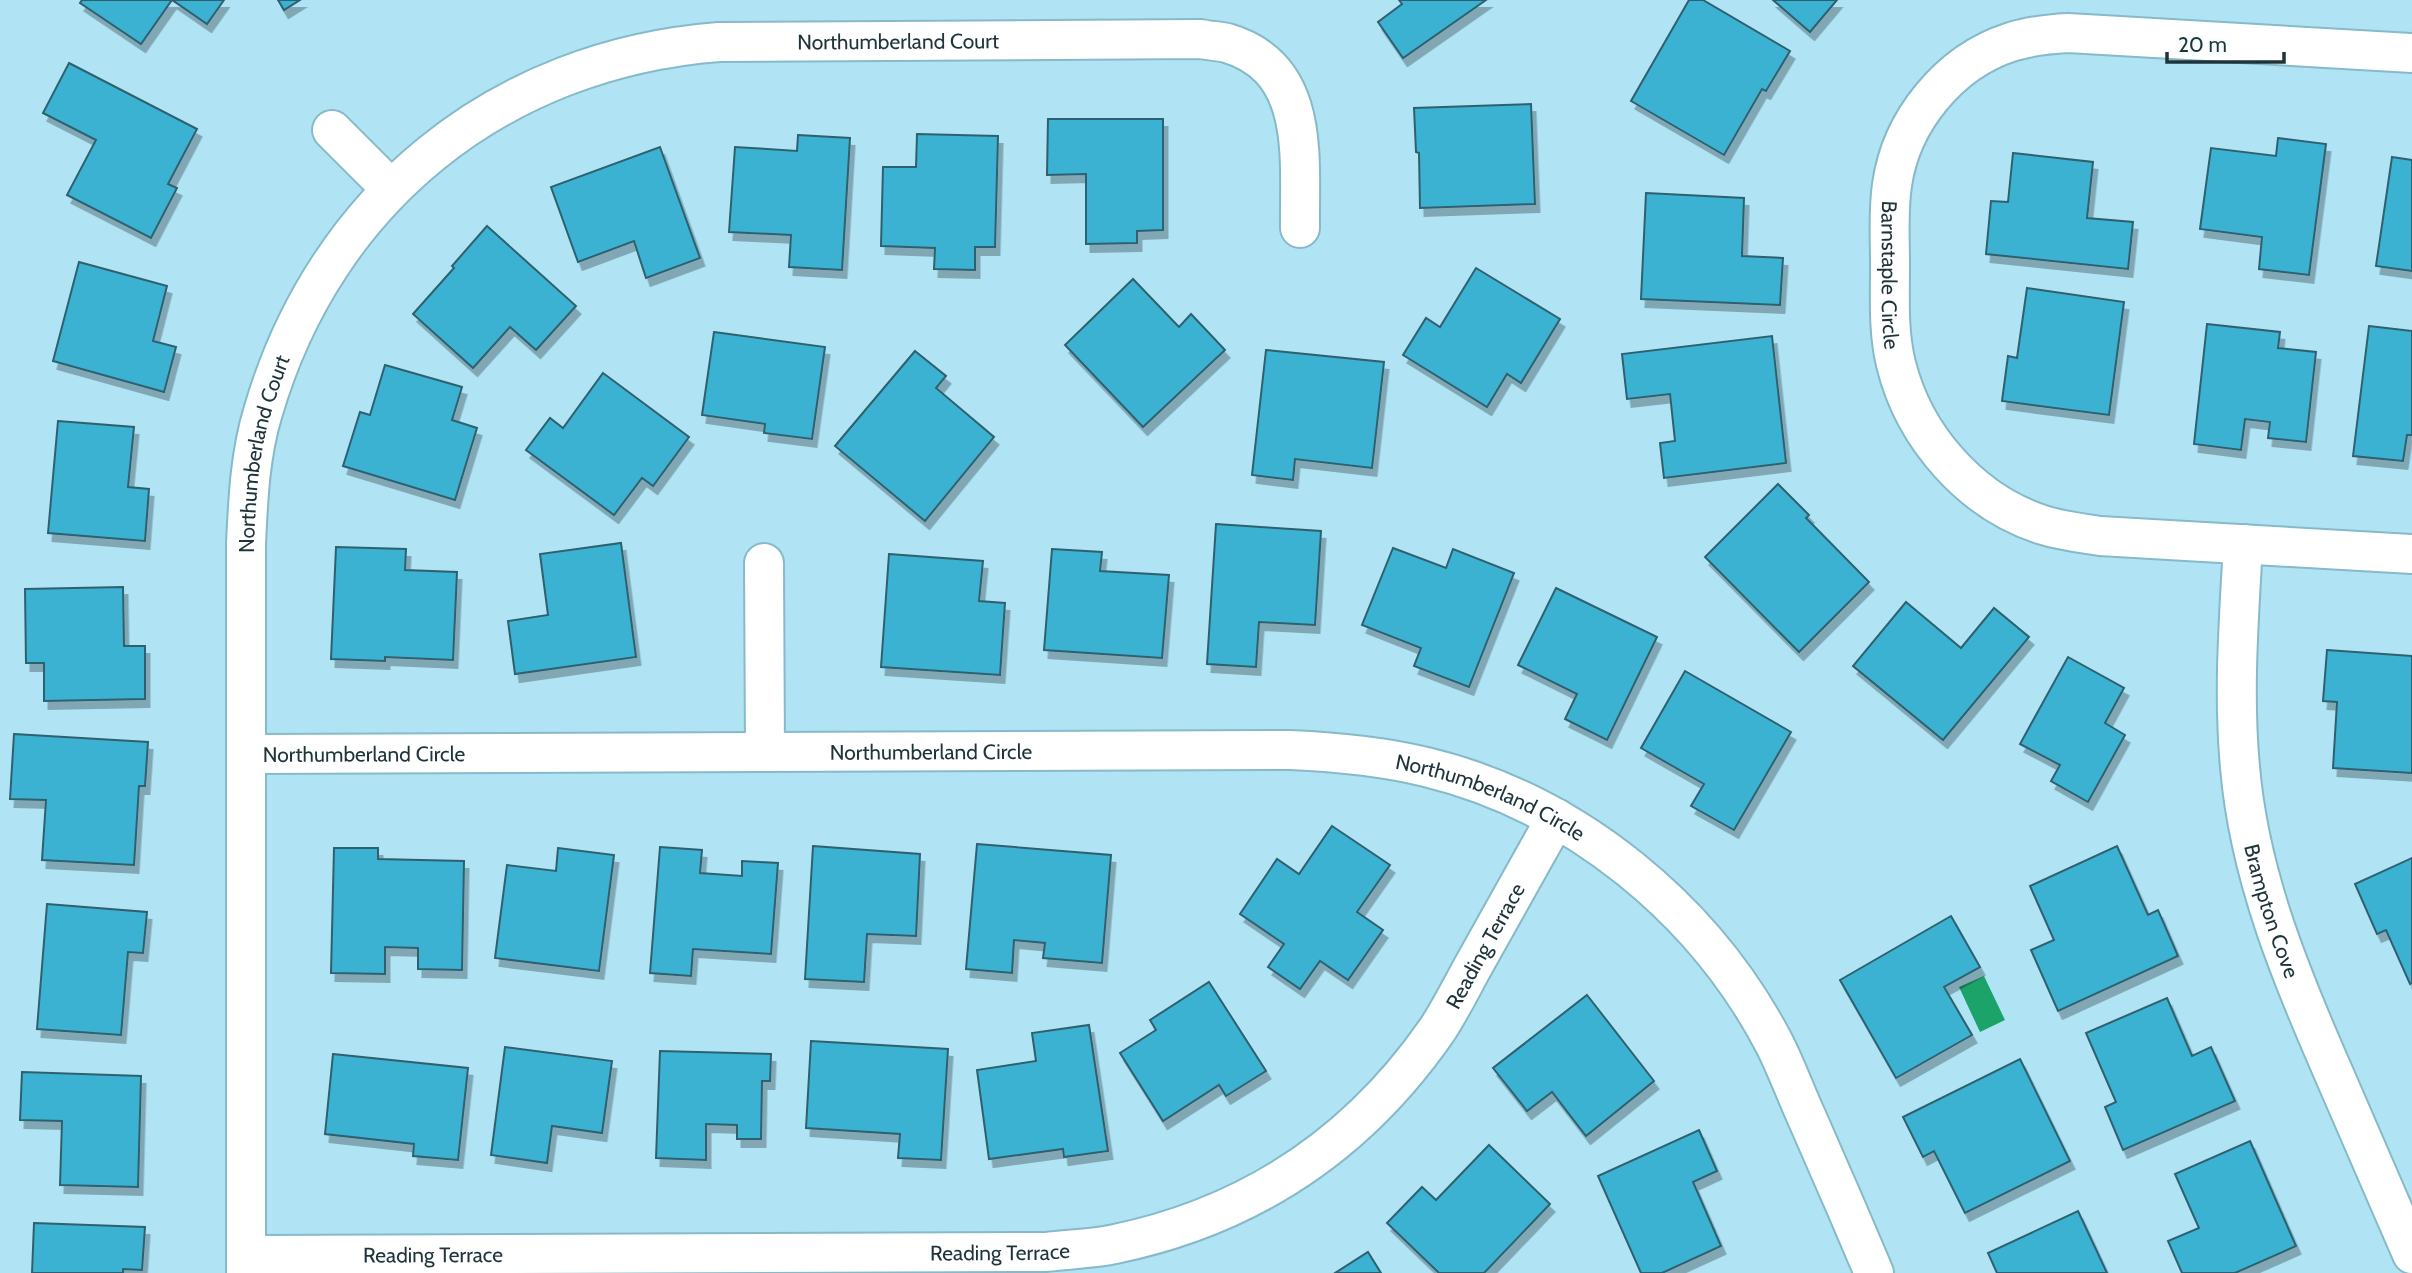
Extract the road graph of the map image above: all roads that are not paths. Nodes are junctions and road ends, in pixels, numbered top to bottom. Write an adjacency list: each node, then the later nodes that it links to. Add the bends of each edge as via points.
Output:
1 (2412, 52): 5 (street, Barnstaple Circle, via 2038,35 1981,55 1948,78 1911,126 1899,153 1889,212 1891,336 1916,417 1948,463 1968,483 2042,524 2100,536)
2 (332, 131): 3 (street)
3 (391, 189): 4 (street, Northumberland Court, via 438,147 494,109 555,79 619,57 672,47 719,42 1200,39 1227,43 1254,55 1276,75 1292,100 1299,130); 9 (street, Northumberland Court, via 352,233 314,289 284,350 262,414 246,531)
4 (1300, 228)
5 (2243, 544): 6 (street, Barnstaple Circle); 11 (street, Brampton Cove, via 2236,674 2240,768 2263,891 2294,981)
6 (2412, 554)
7 (764, 563): 8 (street)
8 (765, 752): 9 (street, Northumberland Circle); 10 (street, Northumberland Circle, via 1290,750 1359,754 1428,768 1484,786)
9 (247, 754): 12 (street, Northumberland Circle)
10 (1556, 818): 12 (street, Reading Terrace, via 1438,1029 1398,1082 1350,1130 1298,1170 1240,1204 1177,1228 1112,1245 1046,1252); 13 (street, Northumberland Circle, via 1645,880 1695,929 1739,984 1775,1045)
11 (2412, 1254)
12 (246, 1264)
13 (1874, 1273)

